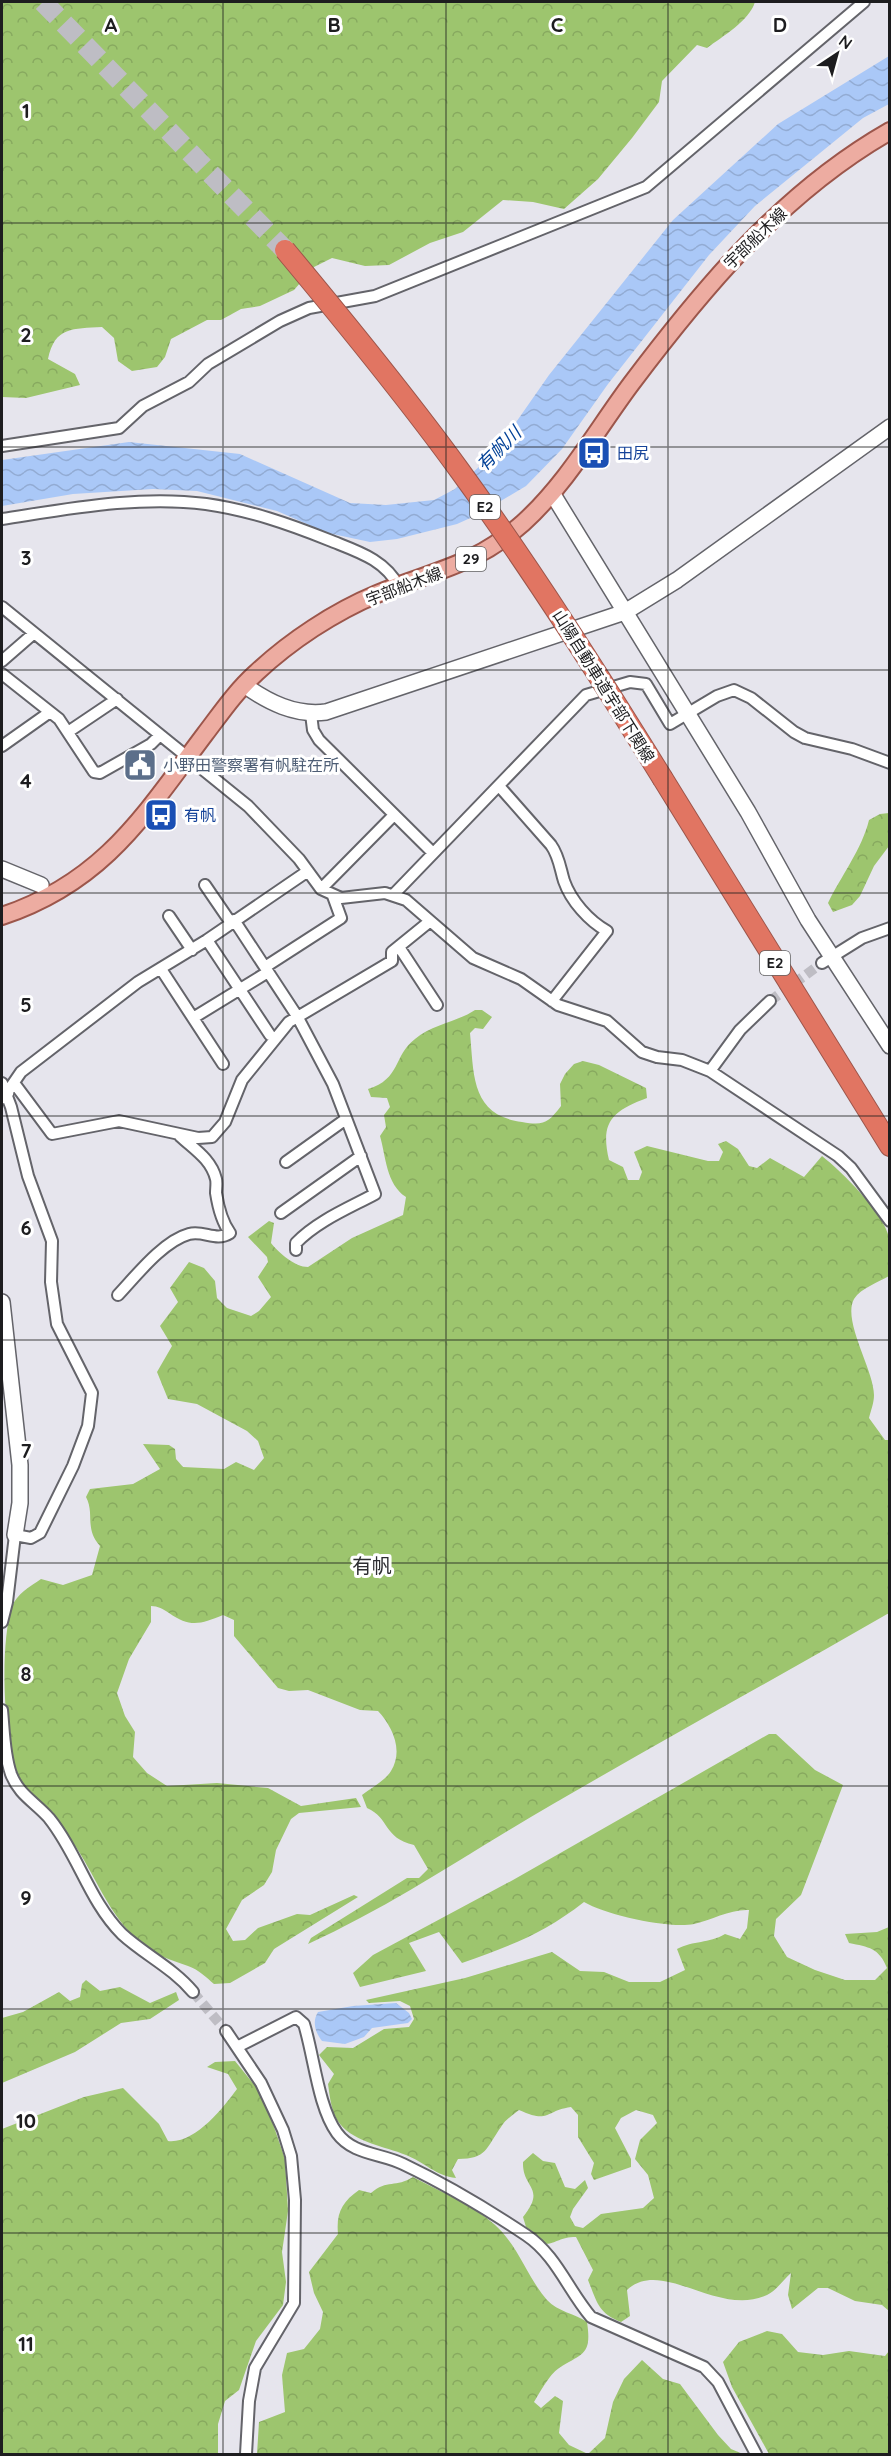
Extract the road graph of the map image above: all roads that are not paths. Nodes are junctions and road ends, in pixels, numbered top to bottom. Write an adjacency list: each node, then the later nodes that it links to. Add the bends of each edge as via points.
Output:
1 (864, 2): 5 (street, via 646,187 375,296 309,308 280,321 208,364 189,382 143,406 119,428)
2 (890, 131): 6 (main road, 宇部船木線 / 29, via 818,181 732,258)
3 (285, 250): 58 (highway, 山陽自動車道宇部下関線 / E2, bridge, via 401,393 538,582)
4 (890, 427): 10 (street, via 677,580)
5 (2, 446)
6 (552, 493): 8 (main road, 宇部船木線 / 29, via 522,523 475,558); 10 (street)
7 (2, 519): 8 (street, via 117,504 172,502 239,510 273,519 381,563)
8 (399, 587): 14 (main road, 宇部船木線 / 29, via 377,594 317,626)
9 (2, 607): 11 (street)
10 (625, 612): 17 (street, via 352,704); 18 (street)
11 (33, 634): 12 (street); 15 (street)
12 (2, 661)
13 (2, 674): 16 (street)
14 (244, 685): 17 (street, via 271,702); 22 (main road, 宇部船木線 / 29)
15 (117, 699): 19 (street); 20 (street)
16 (50, 712): 19 (street); 21 (street)
17 (311, 714): 25 (street, via 319,740)
18 (689, 714): 23 (street, via 727,692 742,692 805,738); 24 (street, via 670,724 646,684 640,681 586,695); 42 (street)
19 (68, 732): 20 (street, via 94,772 100,773)
20 (159, 736): 22 (street)
21 (2, 746)
22 (187, 758): 28 (street, via 248,807); 34 (main road, 宇部船木線 / 29, via 141,821 98,864 62,889)
23 (890, 763)
24 (499, 786): 26 (street); 46 (street, via 557,854 565,883 579,906 607,931)
25 (394, 815): 26 (street); 31 (street)
26 (433, 853): 32 (street)
27 (2, 869): 29 (street)
28 (308, 871): 31 (street); 36 (street)
29 (41, 885)
30 (205, 885): 36 (street)
31 (321, 889): 33 (street)
32 (394, 894): 33 (street); 37 (street)
33 (333, 896): 44 (street, via 341,918)
34 (2, 916)
35 (169, 916): 41 (street)
36 (232, 921): 39 (street); 44 (street)
37 (429, 922): 40 (street); 46 (street, via 473,958 521,979)
38 (890, 928): 42 (street, via 862,938)
39 (207, 940): 41 (street); 45 (street)
40 (399, 947): 48 (street); 49 (street, via 392,952 392,961)
41 (192, 950): 43 (street)
42 (827, 960): 52 (street)
43 (161, 969): 50 (street); 55 (street, via 43,1054)
44 (266, 969): 45 (street); 49 (street)
45 (239, 988): 50 (street); 51 (street)
46 (552, 1001): 54 (street, via 607,1021 642,1052 682,1060)
47 (770, 1001): 54 (street, via 740,1030)
48 (437, 1005)
49 (297, 1016): 56 (street, via 333,1084); 57 (street, via 279,1032 242,1080 219,1131 212,1137)
50 (193, 1018): 53 (street)
51 (270, 1035)
52 (890, 1046)
53 (223, 1065)
54 (710, 1071): 62 (street, via 838,1156)
55 (6, 1088): 57 (street, via 52,1134 119,1121); 66 (street, via 28,1176 52,1241 51,1282 57,1324 87,1382 93,1405 73,1466 40,1533 35,1538)
56 (346, 1119): 59 (street); 60 (street)
57 (179, 1135): 64 (street, via 204,1156 211,1168 223,1221 230,1233 220,1238 196,1232 186,1234 140,1268)
58 (890, 1146)
59 (362, 1156): 61 (street); 63 (street, via 375,1194 302,1237)
60 (286, 1162)
61 (281, 1213)
62 (890, 1221)
63 (296, 1250)
64 (118, 1295)
65 (2, 1302): 66 (street, via 20,1465)
66 (15, 1535): 67 (street)
67 (2, 1622)
68 (2, 1710): 69 (street, via 11,1773 23,1796 47,1816 61,1835 98,1903 121,1932)
69 (193, 1992)
70 (226, 2031): 71 (street)
71 (237, 2046): 72 (street, via 261,2083 283,2130 291,2156 295,2200 294,2303 255,2368); 73 (street, via 296,2018 304,2024 325,2105 338,2134 349,2145 400,2162 528,2236 554,2262 591,2317 704,2367 718,2382)
72 (246, 2454)
73 (756, 2454)

